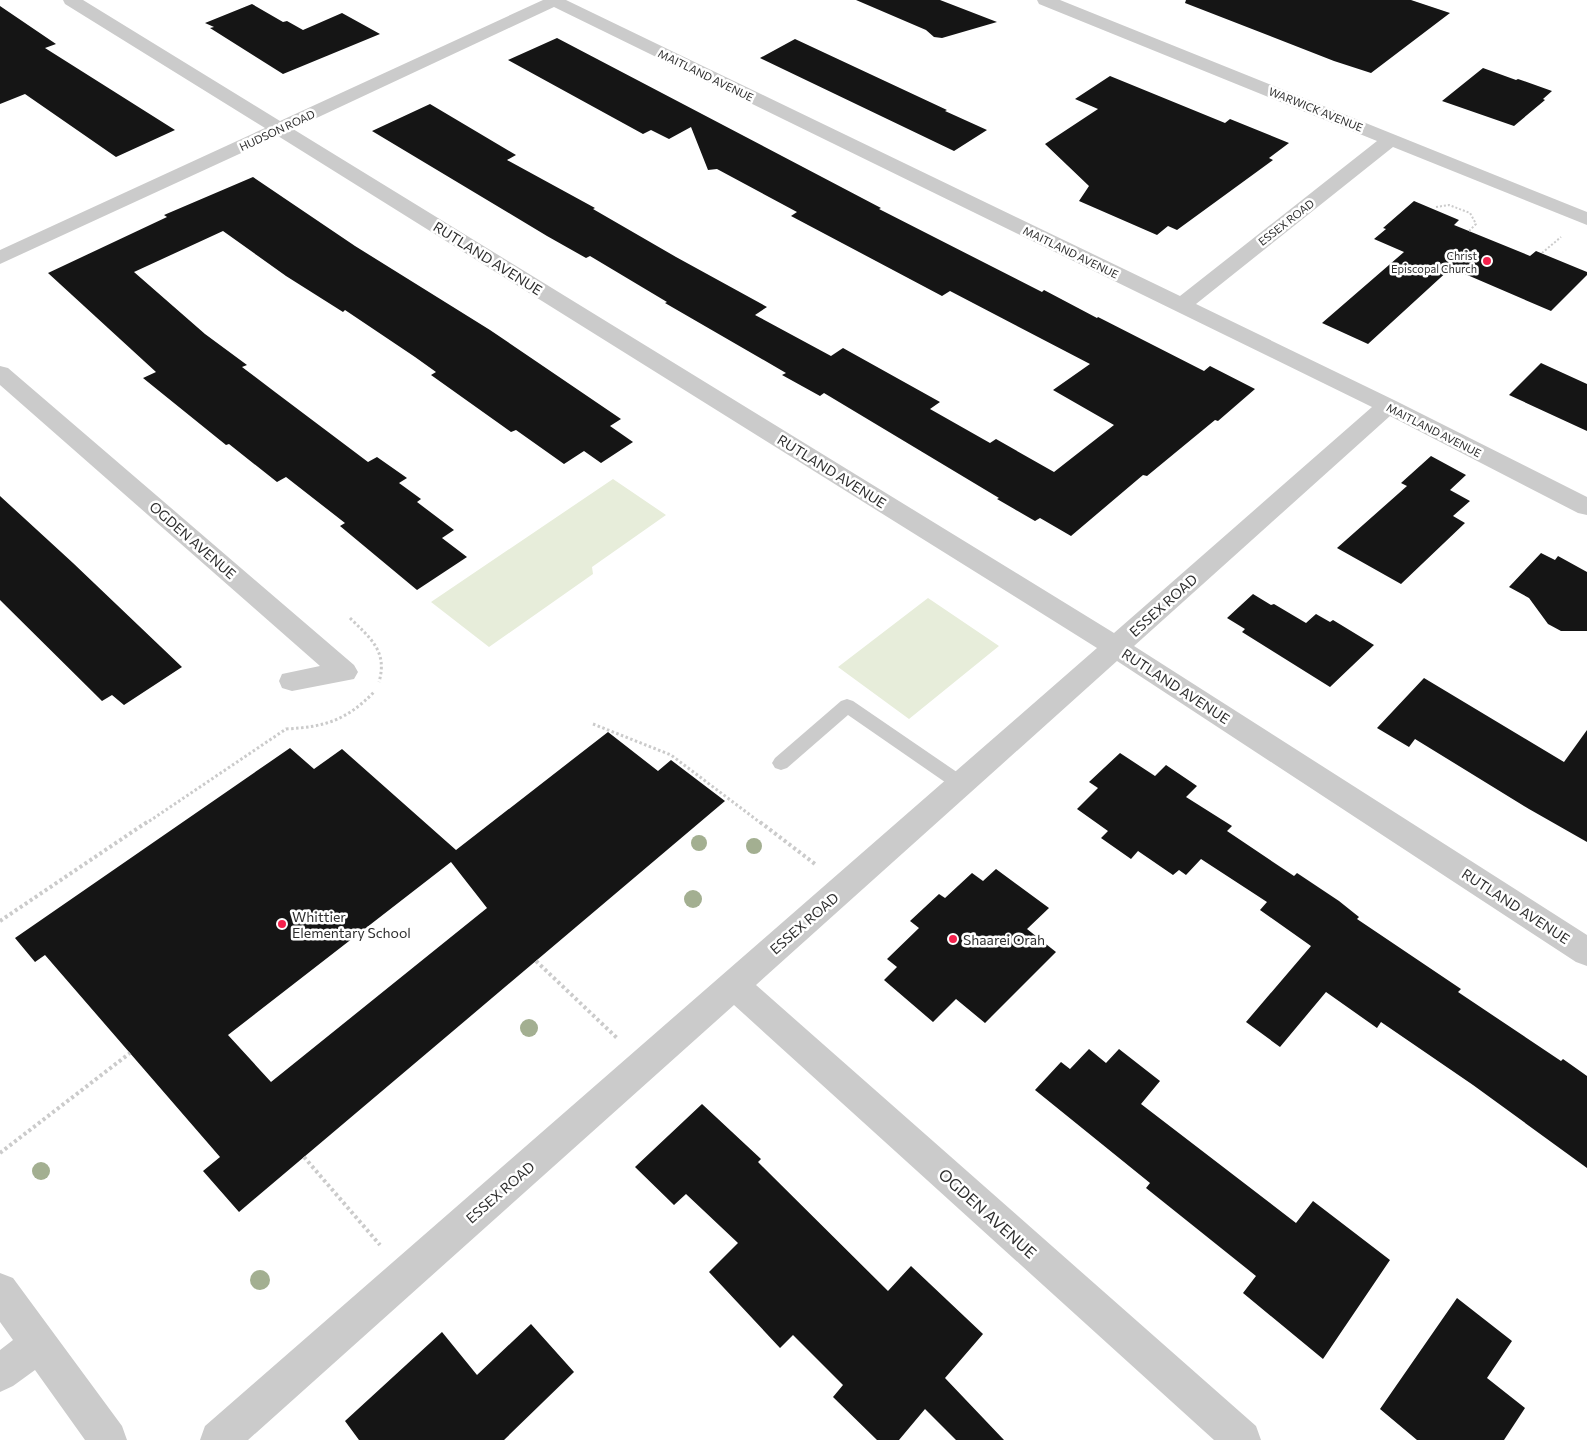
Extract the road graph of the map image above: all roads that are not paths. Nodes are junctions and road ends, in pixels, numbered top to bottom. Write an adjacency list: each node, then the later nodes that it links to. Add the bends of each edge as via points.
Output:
1 (71, 0): 4 (street, RUTLAND AVENUE)
2 (554, 0): 4 (street, HUDSON ROAD); 8 (street, MAITLAND AVENUE)
3 (1045, 0): 5 (street, WARWICK AVENUE)
4 (279, 129): 7 (street, HUDSON ROAD); 12 (street, RUTLAND AVENUE)
5 (1391, 139): 6 (street, WARWICK AVENUE); 8 (street, ESSEX ROAD)
6 (1587, 219)
7 (0, 258)
8 (1181, 306): 10 (street, MAITLAND AVENUE)
9 (0, 372): 13 (street, OGDEN AVENUE, via 345,672)
10 (1388, 406): 11 (street, MAITLAND AVENUE); 12 (street, ESSEX ROAD)
11 (1587, 507)
12 (1116, 647): 15 (street, ESSEX ROAD); 16 (street, RUTLAND AVENUE)
13 (292, 681)
14 (781, 763): 15 (lane, via 846,706)
15 (961, 784): 17 (street, ESSEX ROAD)
16 (1587, 952)
17 (734, 985): 22 (street, ESSEX ROAD); 23 (street, OGDEN AVENUE)
18 (0, 1290): 19 (street)
19 (38, 1344): 20 (street); 21 (street)
20 (0, 1373)
21 (108, 1440)
22 (220, 1440)
23 (1242, 1440)

